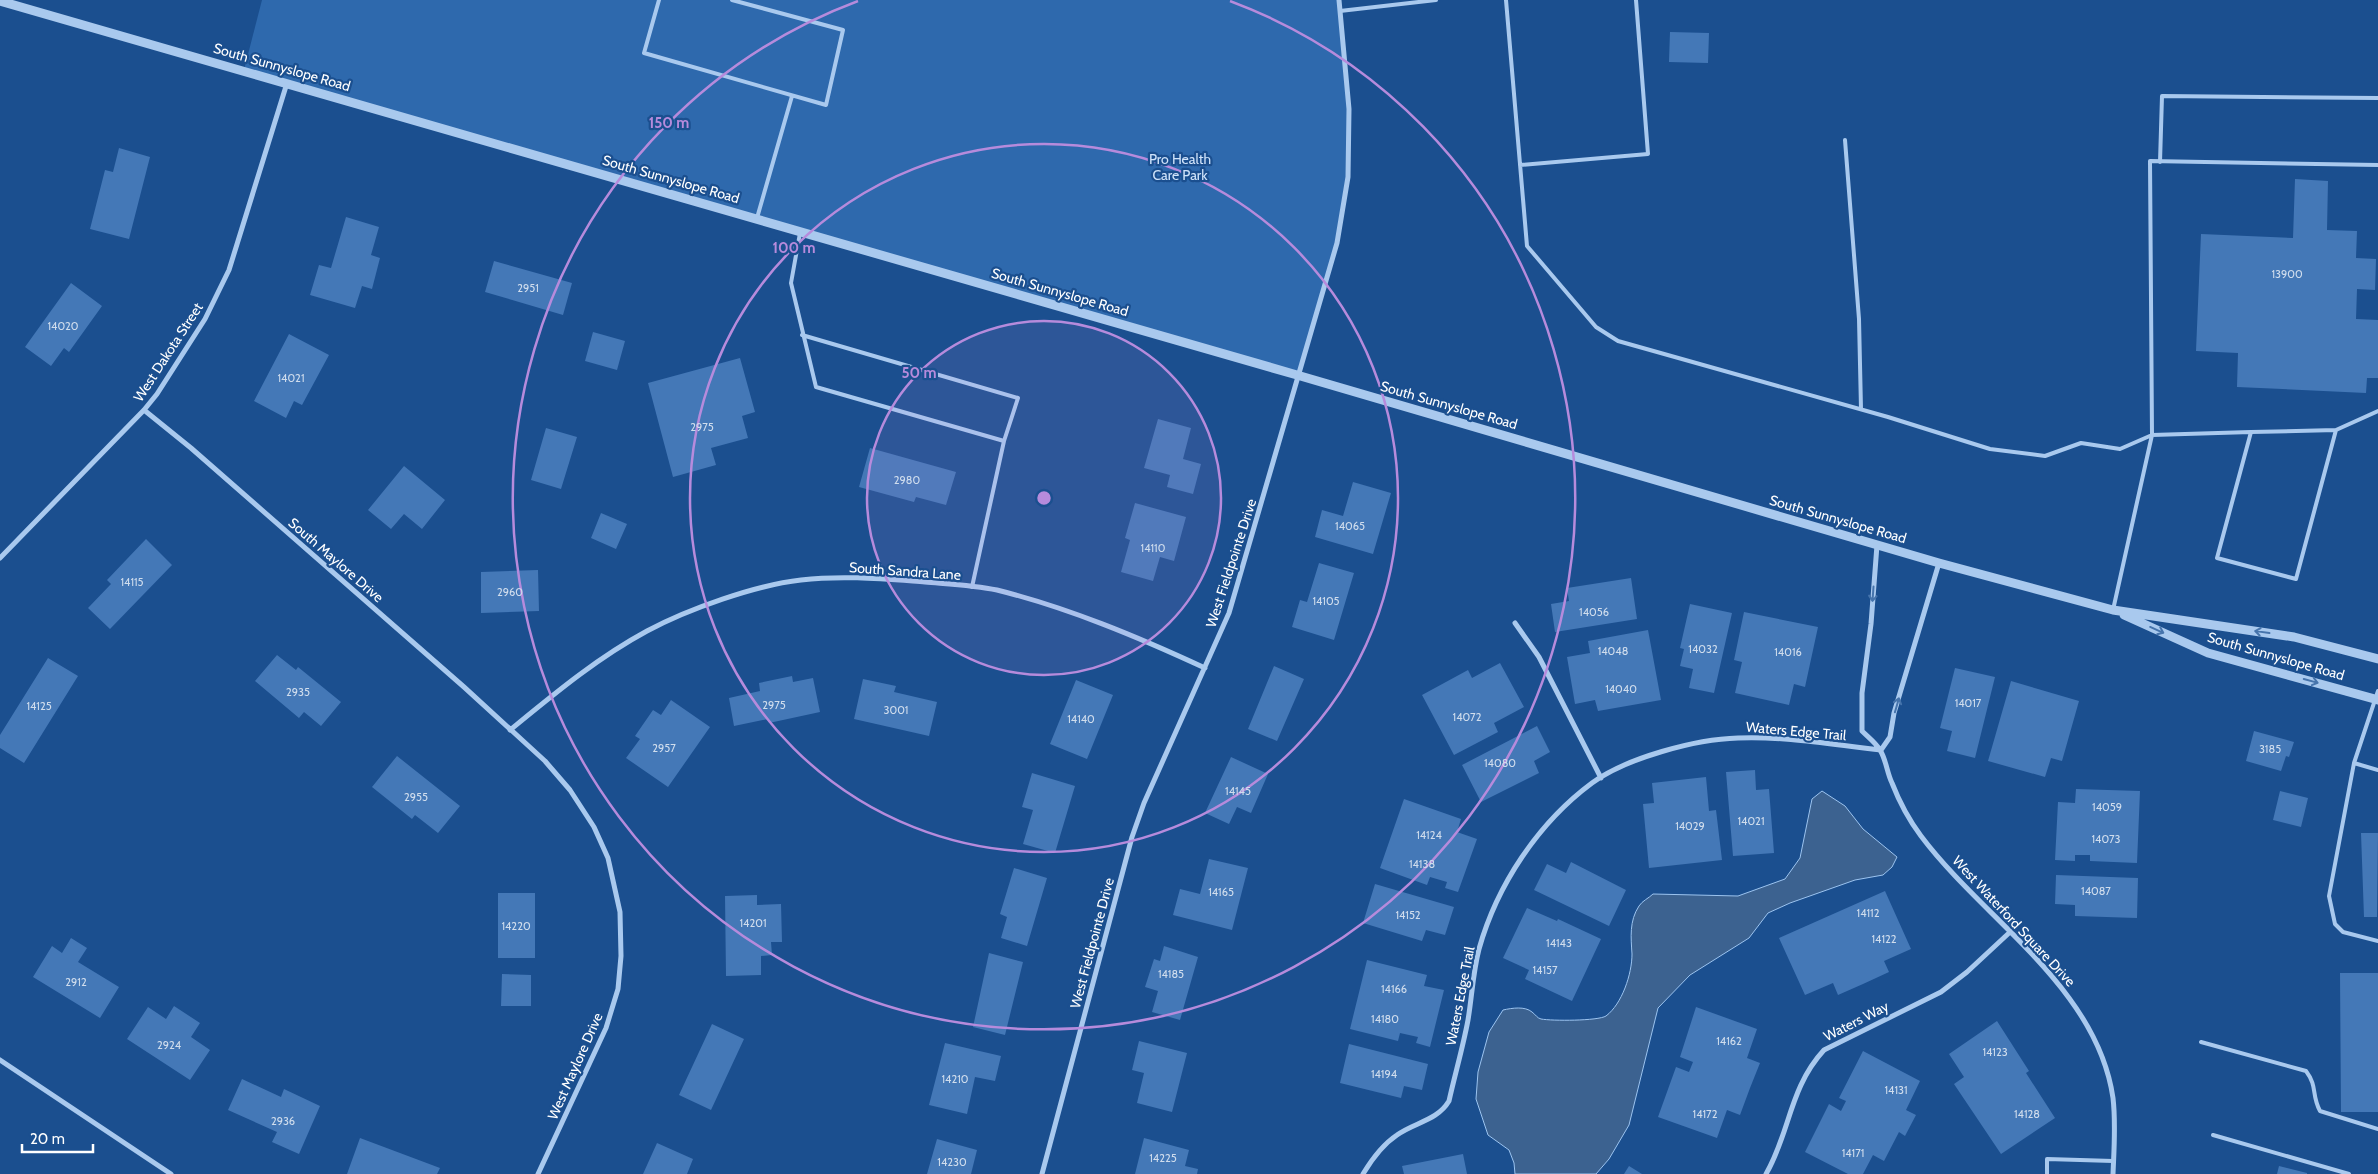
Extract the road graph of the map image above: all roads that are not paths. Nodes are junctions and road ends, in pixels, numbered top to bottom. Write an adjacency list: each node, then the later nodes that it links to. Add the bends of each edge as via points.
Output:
1 (659, 0): 10 (lane, via 644,53)
2 (732, 0): 10 (lane, via 843,30 826,105)
3 (1339, 0): 8 (street, West Fieldpointe Drive)
4 (1436, 0): 8 (lane)
5 (1506, 0): 14 (lane)
6 (1636, 0): 14 (lane, via 1648,154)
7 (0, 1): 9 (street, South Sunnyslope Road)
8 (1340, 11): 19 (street, West Fieldpointe Drive, via 1349,108 1348,177 1337,243)
9 (287, 82): 16 (street, South Sunnyslope Road); 20 (street, West Dakota Street, via 229,270 205,319)
10 (792, 96): 16 (lane)
11 (2378, 98): 13 (lane, via 2162,96)
12 (1844, 140): 21 (lane, via 1859,319)
13 (2160, 162): 15 (lane); 25 (lane, via 2150,161)
14 (1520, 165): 21 (lane, via 1527,246 1596,327 1618,341)
15 (2378, 165)
16 (757, 218): 17 (street, South Sunnyslope Road)
17 (800, 231): 18 (lane, via 791,283); 19 (street, South Sunnyslope Road)
18 (802, 334): 26 (lane, via 816,387); 26 (lane, via 1018,398)
19 (1297, 375): 27 (street, South Sunnyslope Road); 34 (street, West Fieldpointe Drive, via 1244,567 1229,614)
20 (144, 410): 28 (street, West Dakota Street); 36 (street, South Maylore Drive)
21 (1861, 410): 25 (lane, via 1990,449 2045,456 2081,443 2120,448)
22 (2378, 411): 23 (lane)
23 (2336, 430): 24 (lane); 24 (lane, via 2296,579 2217,558)
24 (2251, 432): 25 (lane)
25 (2152, 435): 31 (lane)
26 (1004, 441): 30 (lane)
27 (1877, 545): 29 (street, South Sunnyslope Road); 37 (street, West Waterford Square Drive, one-way to 37, via 1862,693 1862,731)
28 (0, 558)
29 (1938, 563): 31 (street, South Sunnyslope Road); 37 (street, one-way to 29, via 1890,737 1894,713)
30 (972, 586): 34 (street, South Sandra Lane, via 997,590 1088,618); 36 (street, South Sandra Lane, via 867,577 801,580 706,605 648,630 600,658)
31 (2113, 610): 33 (street, South Sunnyslope Road, one-way to 31, via 2294,637); 35 (street, South Sunnyslope Road, one-way to 35, via 2208,653)
32 (1515, 623): 40 (street, via 1539,657)
33 (2378, 659)
34 (1205, 668): 50 (street, West Fieldpointe Drive, via 1132,837)
35 (2377, 697): 38 (lane)
36 (510, 730): 49 (street, West Maylore Drive, via 545,761 570,790 594,826 608,858 620,912 622,956 618,989 606,1028)
37 (1881, 750): 40 (street, Waters Edge Trail, via 1780,739 1702,741 1658,752); 41 (street, West Waterford Square Drive, via 1892,783 1920,835)
38 (2354, 763): 39 (lane); 42 (lane, via 2330,896 2331,912 2335,924 2343,932)
39 (2378, 770)
40 (1601, 778): 51 (street, Waters Edge Trail, via 1548,822 1510,876 1498,900 1479,949 1468,1018 1449,1101 1442,1111 1397,1134 1374,1156)
41 (2009, 933): 47 (street, West Waterford Square Drive, via 2063,988 2101,1054 2112,1097 2115,1125); 52 (street, Waters Way, via 1941,992 1824,1050 1812,1062 1794,1096)
42 (2378, 941)
43 (2201, 1042): 45 (lane, via 2306,1070 2314,1082 2314,1100 2320,1111)
44 (0, 1060): 48 (street)
45 (2378, 1129)
46 (2213, 1135): 55 (lane)
47 (2113, 1161): 53 (lane, via 2047,1159); 54 (street, West Waterford Square Drive)
48 (171, 1174)
49 (538, 1174)
50 (1042, 1174)
51 (1363, 1174)
52 (1766, 1174)
53 (2047, 1174)
54 (2113, 1174)
55 (2349, 1174)

